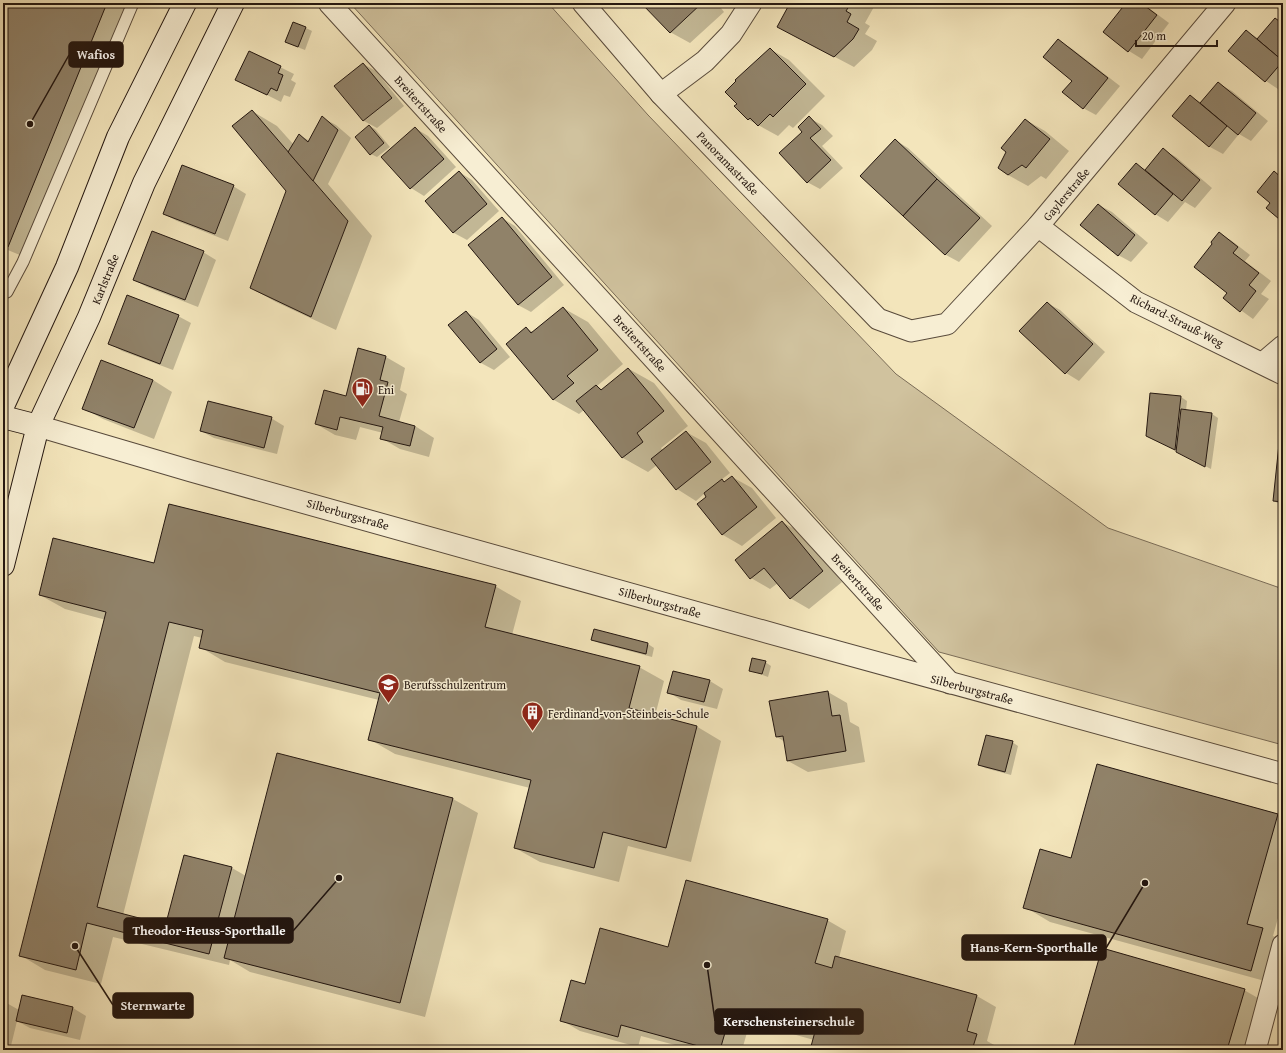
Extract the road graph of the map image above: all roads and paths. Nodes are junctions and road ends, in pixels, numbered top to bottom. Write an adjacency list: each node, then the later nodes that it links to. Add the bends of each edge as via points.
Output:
1 (133, 3): 10 (lane, via 23,262)
2 (185, 3): 15 (main road, via 118,137 67,267)
3 (233, 3): 17 (main road, Karlstraße, via 144,183 90,317)
4 (329, 3): 19 (street, Breitertstraße)
5 (583, 3): 8 (street, Panoramastraße)
6 (751, 3): 8 (street, via 731,34 705,61)
7 (1225, 3): 9 (street, Gaylerstraße)
8 (661, 94): 11 (street, Panoramastraße)
9 (1038, 226): 11 (street, Gaylerstraße, via 947,324 911,331); 13 (street, Richard-Strauß-Weg, via 1136,302)
10 (4, 295)
11 (878, 319)
12 (1283, 346): 13 (street)
13 (1262, 363): 14 (street, Richard-Strauß-Weg)
14 (1283, 374)
15 (3, 406)
16 (3, 418): 17 (main road)
17 (38, 426): 18 (main road, Karlstraße); 19 (street, Silberburgstraße)
18 (3, 565)
19 (950, 683): 20 (street, Silberburgstraße)
20 (1283, 774)
21 (1283, 945): 22 (street)
22 (1255, 1050)

